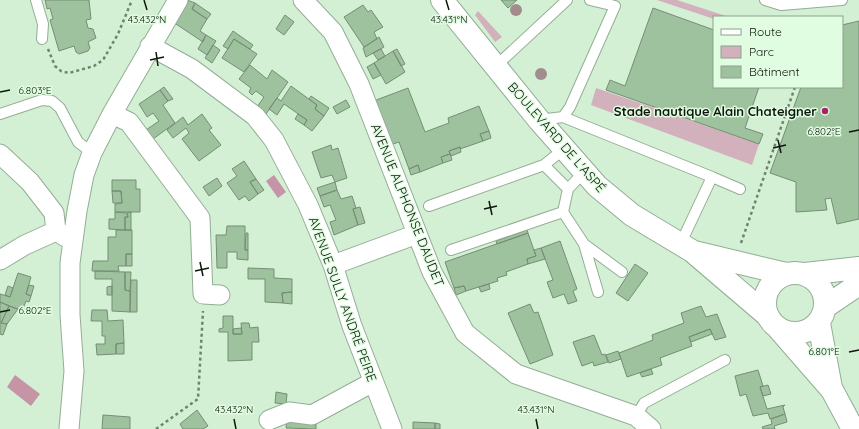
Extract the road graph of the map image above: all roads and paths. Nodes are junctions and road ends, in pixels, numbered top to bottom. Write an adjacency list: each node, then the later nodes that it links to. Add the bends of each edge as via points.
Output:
1 (36, 0): 10 (lane, via 43,24)
2 (132, 0): 10 (path, via 118,34 103,60 94,66 69,73 62,71 55,66)
3 (178, 0): 11 (street)
4 (303, 0): 29 (street, AVENUE ALPHONSE DAUDET, via 333,32 359,84)
5 (442, 0): 12 (street, BOULEVARD DE L'ASPÉ)
6 (567, 0): 12 (lane)
7 (590, 0): 16 (lane, via 615,6 570,107)
8 (765, 0): 9 (lane, via 782,5)
9 (842, 0)
10 (42, 39)
11 (150, 46): 15 (street); 36 (street, AVENUE SULLY ANDRÉ PEIRE, via 192,69 255,116 274,140 308,205)
12 (496, 66): 17 (street, BOULEVARD DE L'ASPÉ)
13 (795, 88): 30 (path)
14 (0, 114): 19 (lane, via 42,100 52,101 60,108 78,142)
15 (112, 114): 19 (street); 42 (street, via 129,122 200,218)
16 (563, 117): 17 (lane); 23 (lane)
17 (539, 120): 18 (street, BOULEVARD DE L'ASPÉ)
18 (564, 149): 21 (lane); 22 (street, BOULEVARD DE L'ASPÉ)
19 (92, 153): 31 (street, via 84,175)
20 (0, 154): 28 (street, via 30,182 54,213)
21 (544, 166): 24 (lane); 26 (lane)
22 (584, 172): 24 (lane); 33 (street, BOULEVARD DE L'ASPÉ, via 632,215)
23 (712, 177): 25 (lane); 33 (lane)
24 (568, 189): 27 (lane)
25 (740, 189)
26 (429, 206)
27 (563, 212): 32 (lane); 34 (lane)
28 (56, 231): 31 (street); 35 (street)
29 (418, 234): 36 (street); 48 (street, AVENUE ALPHONSE DAUDET, via 432,272 465,333 516,374)
30 (743, 236)
31 (73, 240): 50 (street, via 69,286 74,371)
32 (584, 244): 38 (lane); 41 (lane)
33 (686, 248): 39 (street, BOULEVARD DE L'ASPÉ); 44 (street, BOULEVARD DE L'ASPÉ)
34 (451, 250)
35 (0, 260)
36 (333, 265): 46 (street, AVENUE SULLY ANDRÉ PEIRE)
37 (859, 268): 39 (street)
38 (622, 272)
39 (796, 274): 43 (street, via 812,278 823,291); 44 (street, via 772,283 768,290 765,299)
40 (859, 284): 43 (street)
41 (598, 292)
42 (212, 295): 51 (path, via 198,399)
43 (822, 315): 44 (street, via 808,331 795,334); 47 (street, BOULEVARD DE L'ASPÉ)
44 (773, 322): 47 (street, BOULEVARD DE L'ASPÉ)
45 (725, 360): 48 (lane, via 644,403)
46 (373, 382): 49 (street, via 312,415 289,412); 52 (street, AVENUE SULLY ANDRÉ PEIRE)
47 (832, 390): 54 (street, BOULEVARD DE L'ASPÉ)
48 (636, 416): 53 (street, AVENUE ALPHONSE DAUDET)
49 (269, 420)
50 (69, 429)
51 (156, 429)
52 (392, 429)
53 (652, 429)
54 (853, 429)

